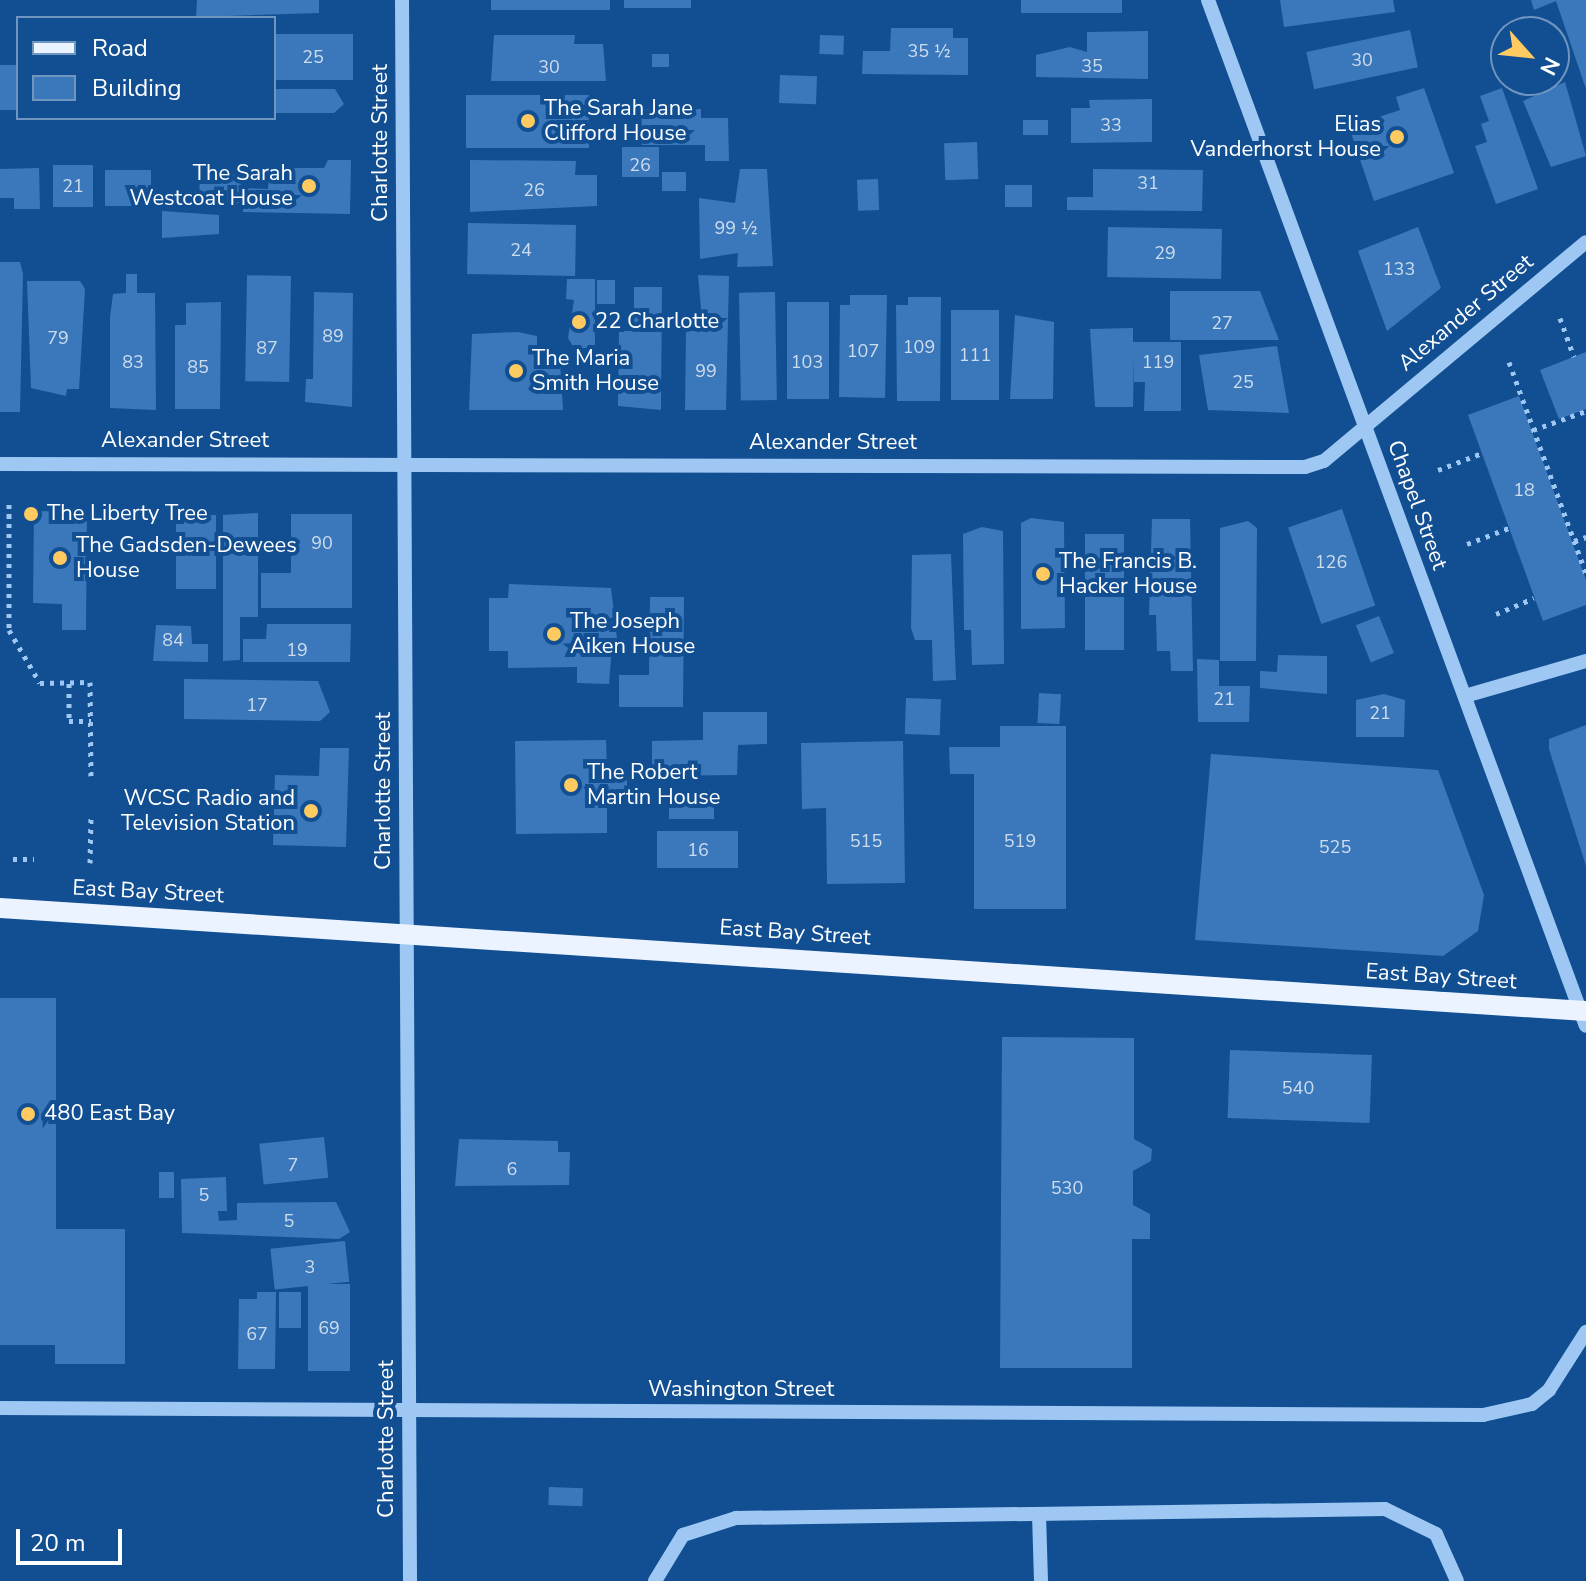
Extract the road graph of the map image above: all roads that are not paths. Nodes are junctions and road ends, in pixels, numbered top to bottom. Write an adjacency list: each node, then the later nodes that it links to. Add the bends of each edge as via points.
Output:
1 (402, 0): 5 (street, Charlotte Street)
2 (1208, 0): 4 (street, Chapel Street)
3 (1586, 242): 4 (street, Alexander Street)
4 (1364, 425): 5 (street, Alexander Street, via 1324,461 1305,467); 8 (street, Chapel Street)
5 (405, 462): 6 (street, Alexander Street); 10 (street, Charlotte Street)
6 (0, 464)
7 (1586, 661): 8 (street)
8 (1465, 696): 11 (street, Chapel Street)
9 (0, 908): 10 (main road, East Bay Street)
10 (407, 930): 11 (main road, East Bay Street); 14 (street, Charlotte Street)
11 (1585, 1016)
12 (1586, 1332): 14 (street, Washington Street, via 1549,1390 1532,1404 1483,1415)
13 (0, 1408): 14 (street, Washington Street)
14 (409, 1411): 16 (street, Charlotte Street)
15 (1039, 1514): 17 (street, via 709,1521 683,1535); 18 (street); 19 (street, via 1385,1509 1410,1514 1436,1534)
16 (410, 1581)
17 (655, 1581)
18 (1041, 1581)
19 (1457, 1581)

